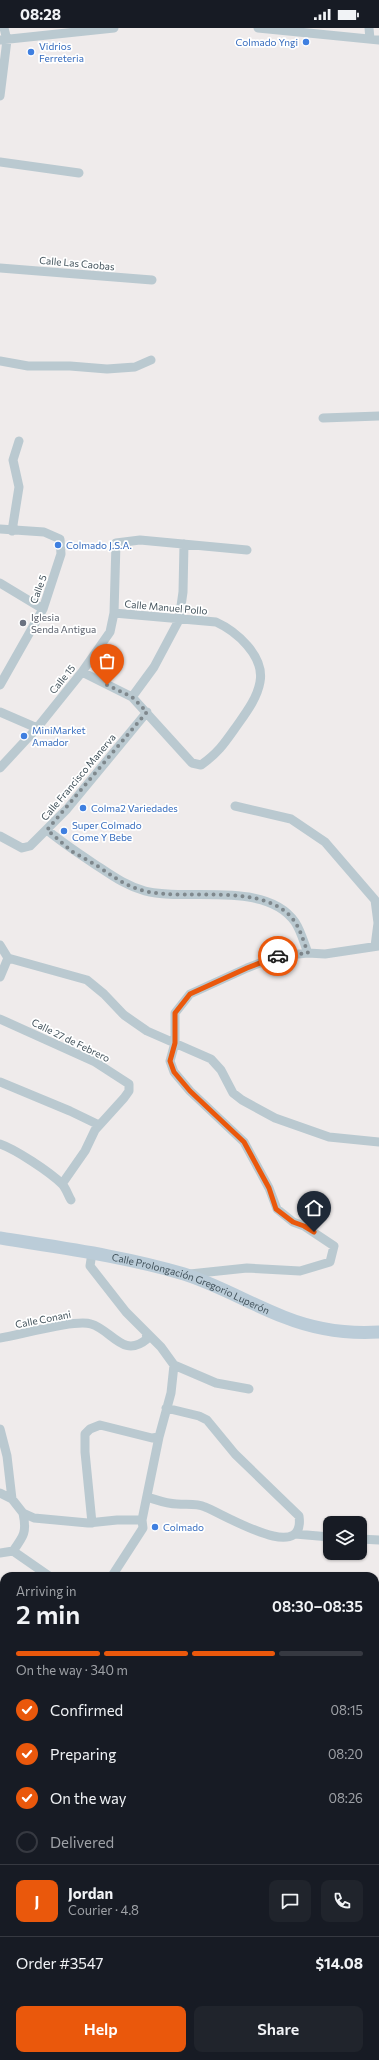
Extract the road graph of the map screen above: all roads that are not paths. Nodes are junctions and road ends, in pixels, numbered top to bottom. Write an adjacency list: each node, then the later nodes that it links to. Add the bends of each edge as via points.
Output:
1 (4, 28): 7 (street)
2 (114, 28): 7 (street)
3 (258, 28): 5 (street)
4 (369, 28): 6 (street)
5 (310, 30): 6 (street)
6 (374, 39)
7 (3, 40): 8 (street)
8 (0, 96)
9 (0, 162): 10 (street)
10 (79, 173)
11 (0, 268): 12 (street, Calle Las Caobas)
12 (152, 280)
13 (151, 360): 14 (street, via 135,366 107,369 28,366)
14 (0, 361)
15 (379, 416): 16 (street)
16 (323, 418)
17 (19, 441): 19 (street, via 13,460 19,487)
18 (0, 529): 19 (street)
19 (12, 531): 23 (street, Calle 5, via 44,532 60,539 61,554)
20 (184, 544): 21 (street); 24 (street, Calle 15, via 140,540 116,543); 25 (street, via 183,592)
21 (246, 550)
22 (0, 583): 23 (street)
23 (43, 609): 27 (street, Calle 5)
24 (114, 613): 25 (street, Calle Manuel Pollo); 26 (street, Calle 15, via 110,632)
25 (179, 620): 28 (street, via 154,668); 30 (street, Calle Manuel Pollo, via 216,622 231,629 252,650 261,681 251,706 216,755 201,765 192,763)
26 (82, 672): 28 (street, Calle Manuel Pollo); 31 (street, Calle 15)
27 (0, 685)
28 (132, 697): 30 (street, Calle Manuel Pollo)
29 (0, 712): 31 (street)
30 (147, 712): 34 (street, Calle Francisco Manerva)
31 (37, 728): 32 (street, Calle 15)
32 (0, 768)
33 (235, 806): 37 (street, via 291,819 325,842 375,900)
34 (47, 830): 35 (street, Calle Francisco Manerva, via 30,846 22,848); 38 (street, via 73,851 124,884 146,891 239,896 281,907 295,922)
35 (0, 836)
36 (0, 946): 39 (street)
37 (377, 946): 38 (street, via 324,954)
38 (308, 953): 42 (street, via 278,956 190,994 175,1013)
39 (8, 958): 40 (street); 42 (street, via 87,980 124,1015 147,1031)
40 (0, 977)
41 (0, 1019): 44 (street, Calle 27 de Febrero, via 95,1062 129,1084 129,1091 124,1098)
42 (175, 1043): 45 (street, via 211,1059 221,1070 233,1093 275,1118 329,1137); 51 (street, via 170,1061 174,1072 190,1091 244,1142 269,1188 276,1209 334,1246 330,1262 300,1271 247,1268)
43 (0, 1082): 44 (street)
44 (99, 1125): 47 (street)
45 (379, 1142)
46 (0, 1144): 47 (street, via 13,1150)
47 (62, 1184): 48 (street)
48 (71, 1200)
49 (0, 1238): 50 (street, Calle Prolongación Gregorio Luperón)
50 (92, 1253): 51 (street, Calle Prolongación Gregorio Luperón); 52 (street, via 90,1266 126,1312)
51 (186, 1275): 53 (street, Calle Prolongación Gregorio Luperón, via 284,1317 312,1326 335,1331)
52 (146, 1332): 54 (street, Calle Conani, via 147,1339 134,1346 125,1346 91,1324 68,1324); 55 (street)
53 (379, 1332)
54 (0, 1338)
55 (174, 1365): 56 (street, via 216,1383); 57 (street, via 171,1394)
56 (249, 1390)
57 (166, 1408): 59 (street); 66 (street, via 208,1420 235,1454 299,1516 300,1525)
58 (0, 1428): 62 (street, via 7,1456)
59 (160, 1437): 61 (street); 65 (street, via 152,1438 100,1425 85,1434)
60 (1, 1494): 62 (street)
61 (147, 1497): 64 (street); 66 (street, via 177,1504 204,1506 246,1527 280,1538)
62 (12, 1499): 63 (street)
63 (23, 1513): 65 (street, via 34,1518); 70 (street, via 26,1526 24,1536)
64 (142, 1520): 65 (street); 73 (street, via 141,1532)
65 (92, 1523)
66 (295, 1534): 67 (street)
67 (323, 1536)
68 (367, 1539): 69 (street)
69 (379, 1540)
70 (13, 1551): 71 (street); 72 (street)
71 (0, 1553)
72 (43, 1572)
73 (115, 1572)

